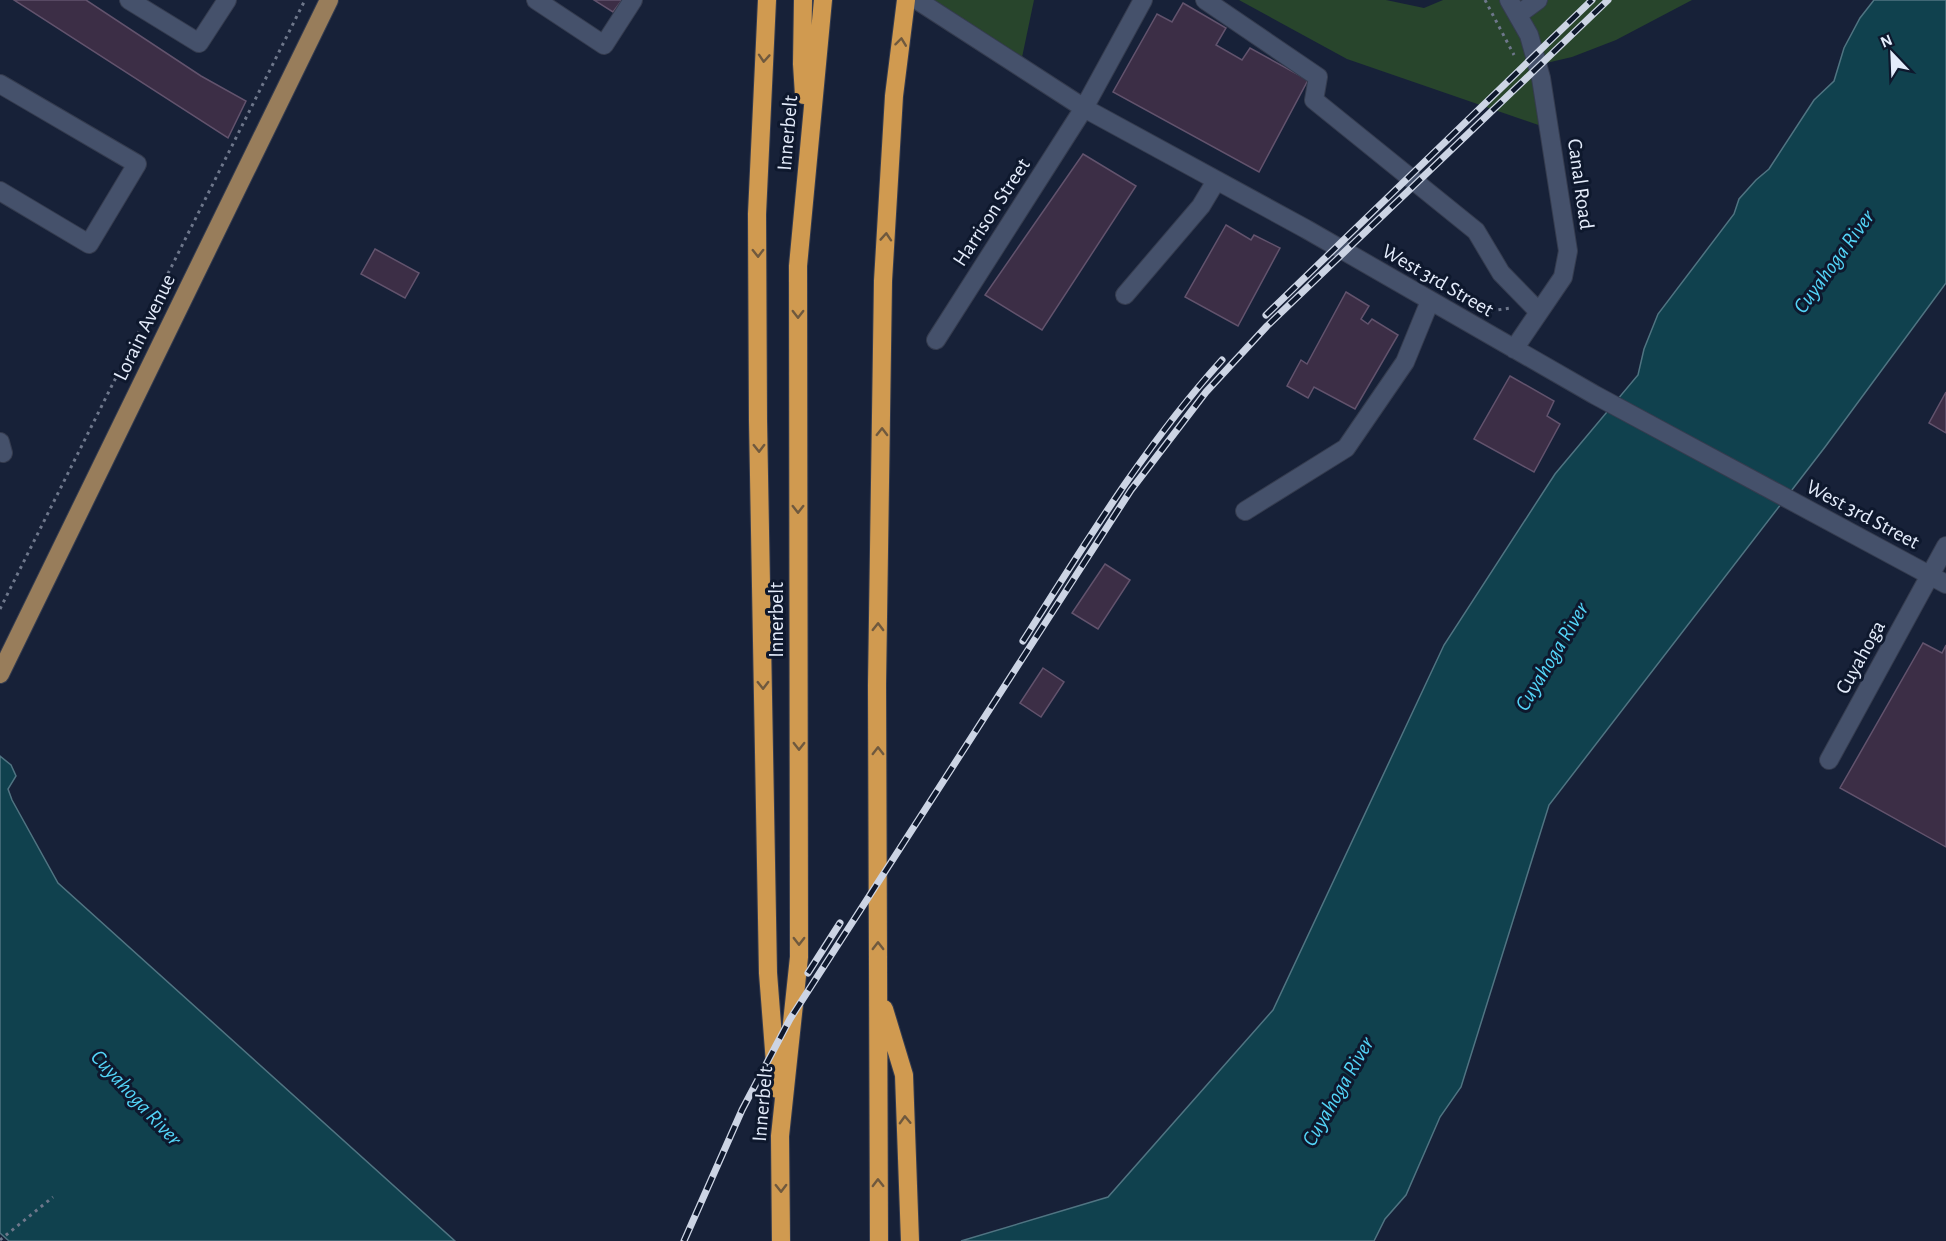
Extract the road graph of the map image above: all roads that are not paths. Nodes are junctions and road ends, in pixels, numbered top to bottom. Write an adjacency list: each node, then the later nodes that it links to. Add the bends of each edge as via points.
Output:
1 (129, 0): 2 (street, via 199,43)
2 (227, 0)
3 (329, 0): 28 (main road, Lorain Avenue)
4 (536, 0): 5 (street, via 604,45)
5 (633, 0)
6 (767, 0): 31 (highway, one-way to 31, via 757,214 758,420 768,974)
7 (803, 0): 17 (highway)
8 (823, 0): 17 (highway, Innerbelt)
9 (906, 0): 30 (highway, one-way to 9, via 877,685 883,281 894,96)
10 (917, 0): 16 (street, West 3rd Street)
11 (1143, 0): 16 (street, Harrison Street)
12 (1205, 0): 22 (street, via 1318,77 1314,100 1476,231 1501,273)
13 (1538, 0): 14 (street, Canal Road)
14 (1514, 7): 22 (street, Canal Road, via 1529,35 1546,102 1568,251 1563,277)
15 (0, 84): 19 (street, via 136,164 89,244)
16 (1084, 108): 18 (street, West 3rd Street); 23 (street, Harrison Street)
17 (807, 151): 31 (highway, Innerbelt, one-way to 31, via 798,278 799,957)
18 (1216, 181): 20 (street, via 1201,206); 21 (street, West 3rd Street)
19 (0, 191)
20 (1125, 295)
21 (1430, 301): 24 (street, West 3rd Street); 25 (street, via 1405,362 1346,448)
22 (1534, 306): 24 (street, Canal Road)
23 (936, 340)
24 (1514, 349): 27 (street, West 3rd Street)
25 (1245, 511)
26 (1946, 546): 27 (street, Cuyahoga)
27 (1938, 580): 29 (street, Cuyahoga)
28 (0, 674)
29 (1829, 760)
30 (878, 988): 33 (highway, one-way to 30); 34 (highway, one-way to 30, via 904,1075)
31 (780, 1136): 32 (highway, Innerbelt, one-way to 32)
32 (782, 1241)
33 (879, 1241)
34 (910, 1241)

